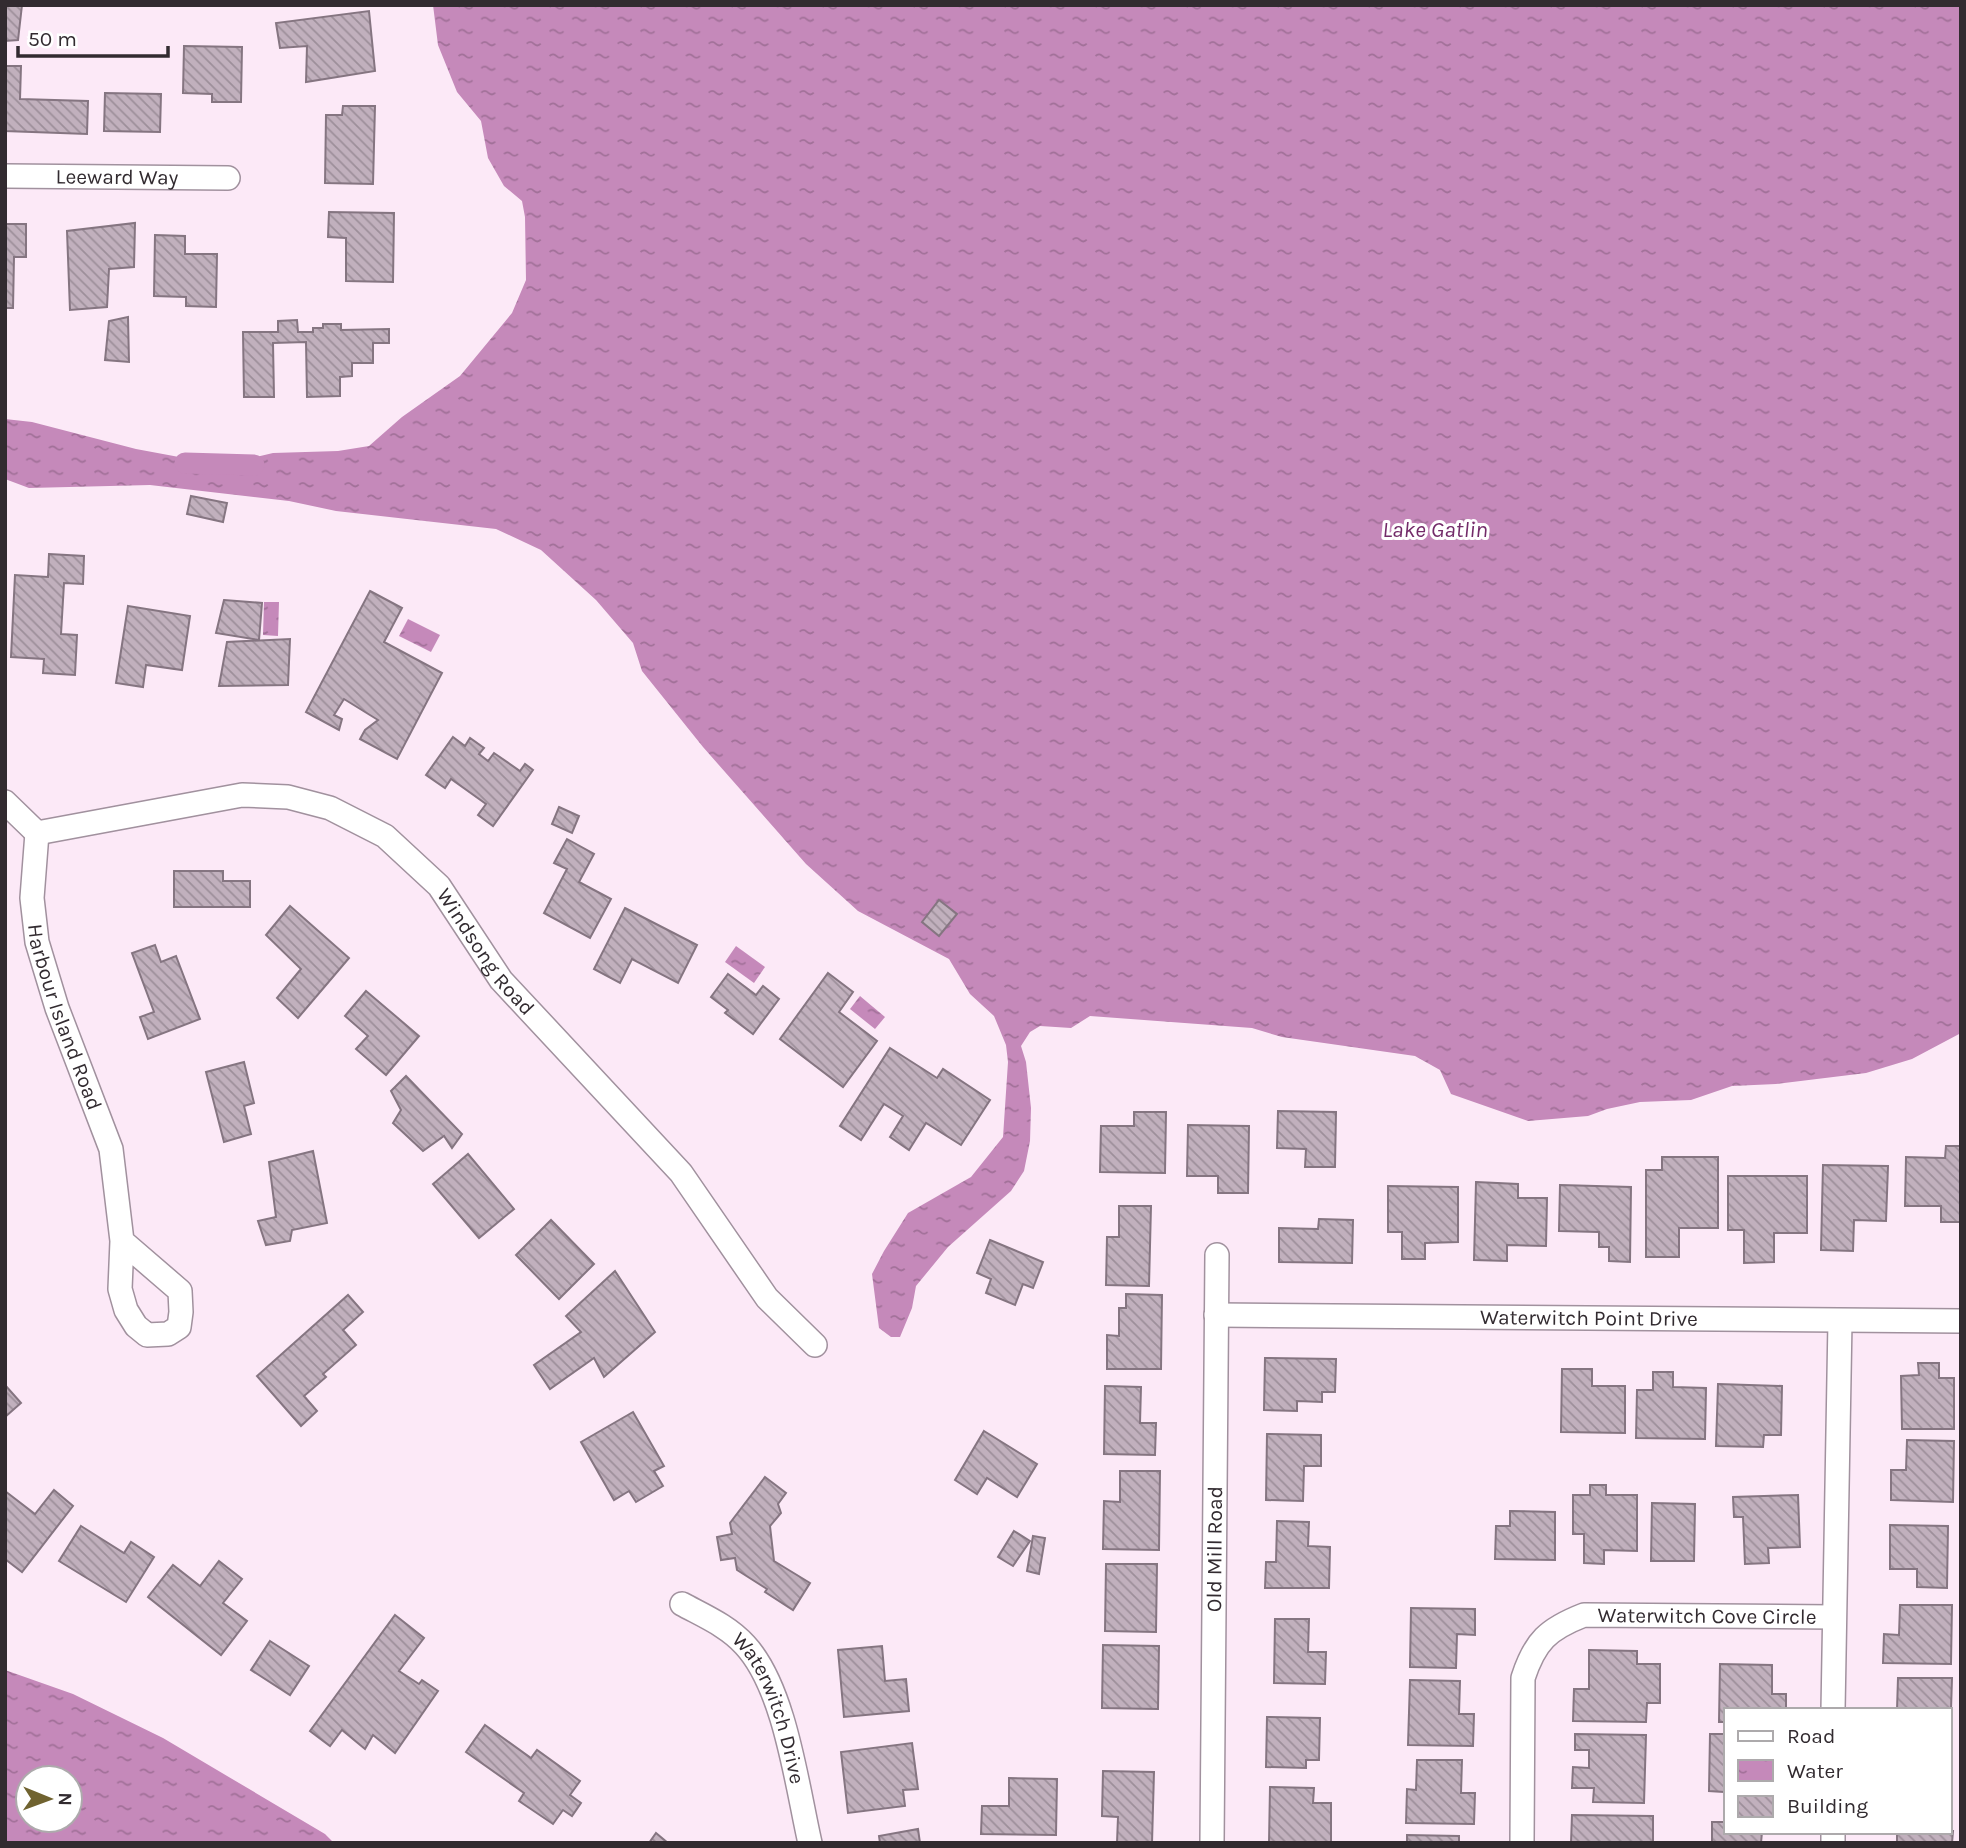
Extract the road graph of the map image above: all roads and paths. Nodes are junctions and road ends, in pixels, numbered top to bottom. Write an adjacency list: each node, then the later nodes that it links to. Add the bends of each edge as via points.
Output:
1 (5, 176): 2 (street, Leeward Way)
2 (228, 178)
3 (5, 802): 4 (street)
4 (37, 833): 5 (street, Harbour Island Road, via 32,898 37,942 111,1149); 10 (street, Windsong Road, via 242,795 288,797 330,808 386,836 439,886 501,980 681,1173 767,1298)
5 (122, 1241)
6 (1217, 1255): 7 (street, Old Mill Road)
7 (1216, 1315): 8 (street, Waterwitch Point Drive); 15 (street, Old Mill Road)
8 (1840, 1321): 9 (street, Waterwitch Point Drive); 12 (street, Waterwitch Cove Circle)
9 (1961, 1321)
10 (815, 1345)
11 (682, 1604): 14 (street, Waterwitch Drive, via 729,1630 766,1674 780,1712)
12 (1834, 1617): 13 (street, Waterwitch Cove Circle); 16 (street, Waterwitch Cove Circle, via 1584,1615 1543,1637 1523,1678)
13 (1833, 1708)
14 (810, 1843)
15 (1212, 1843)
16 (1522, 1843)

